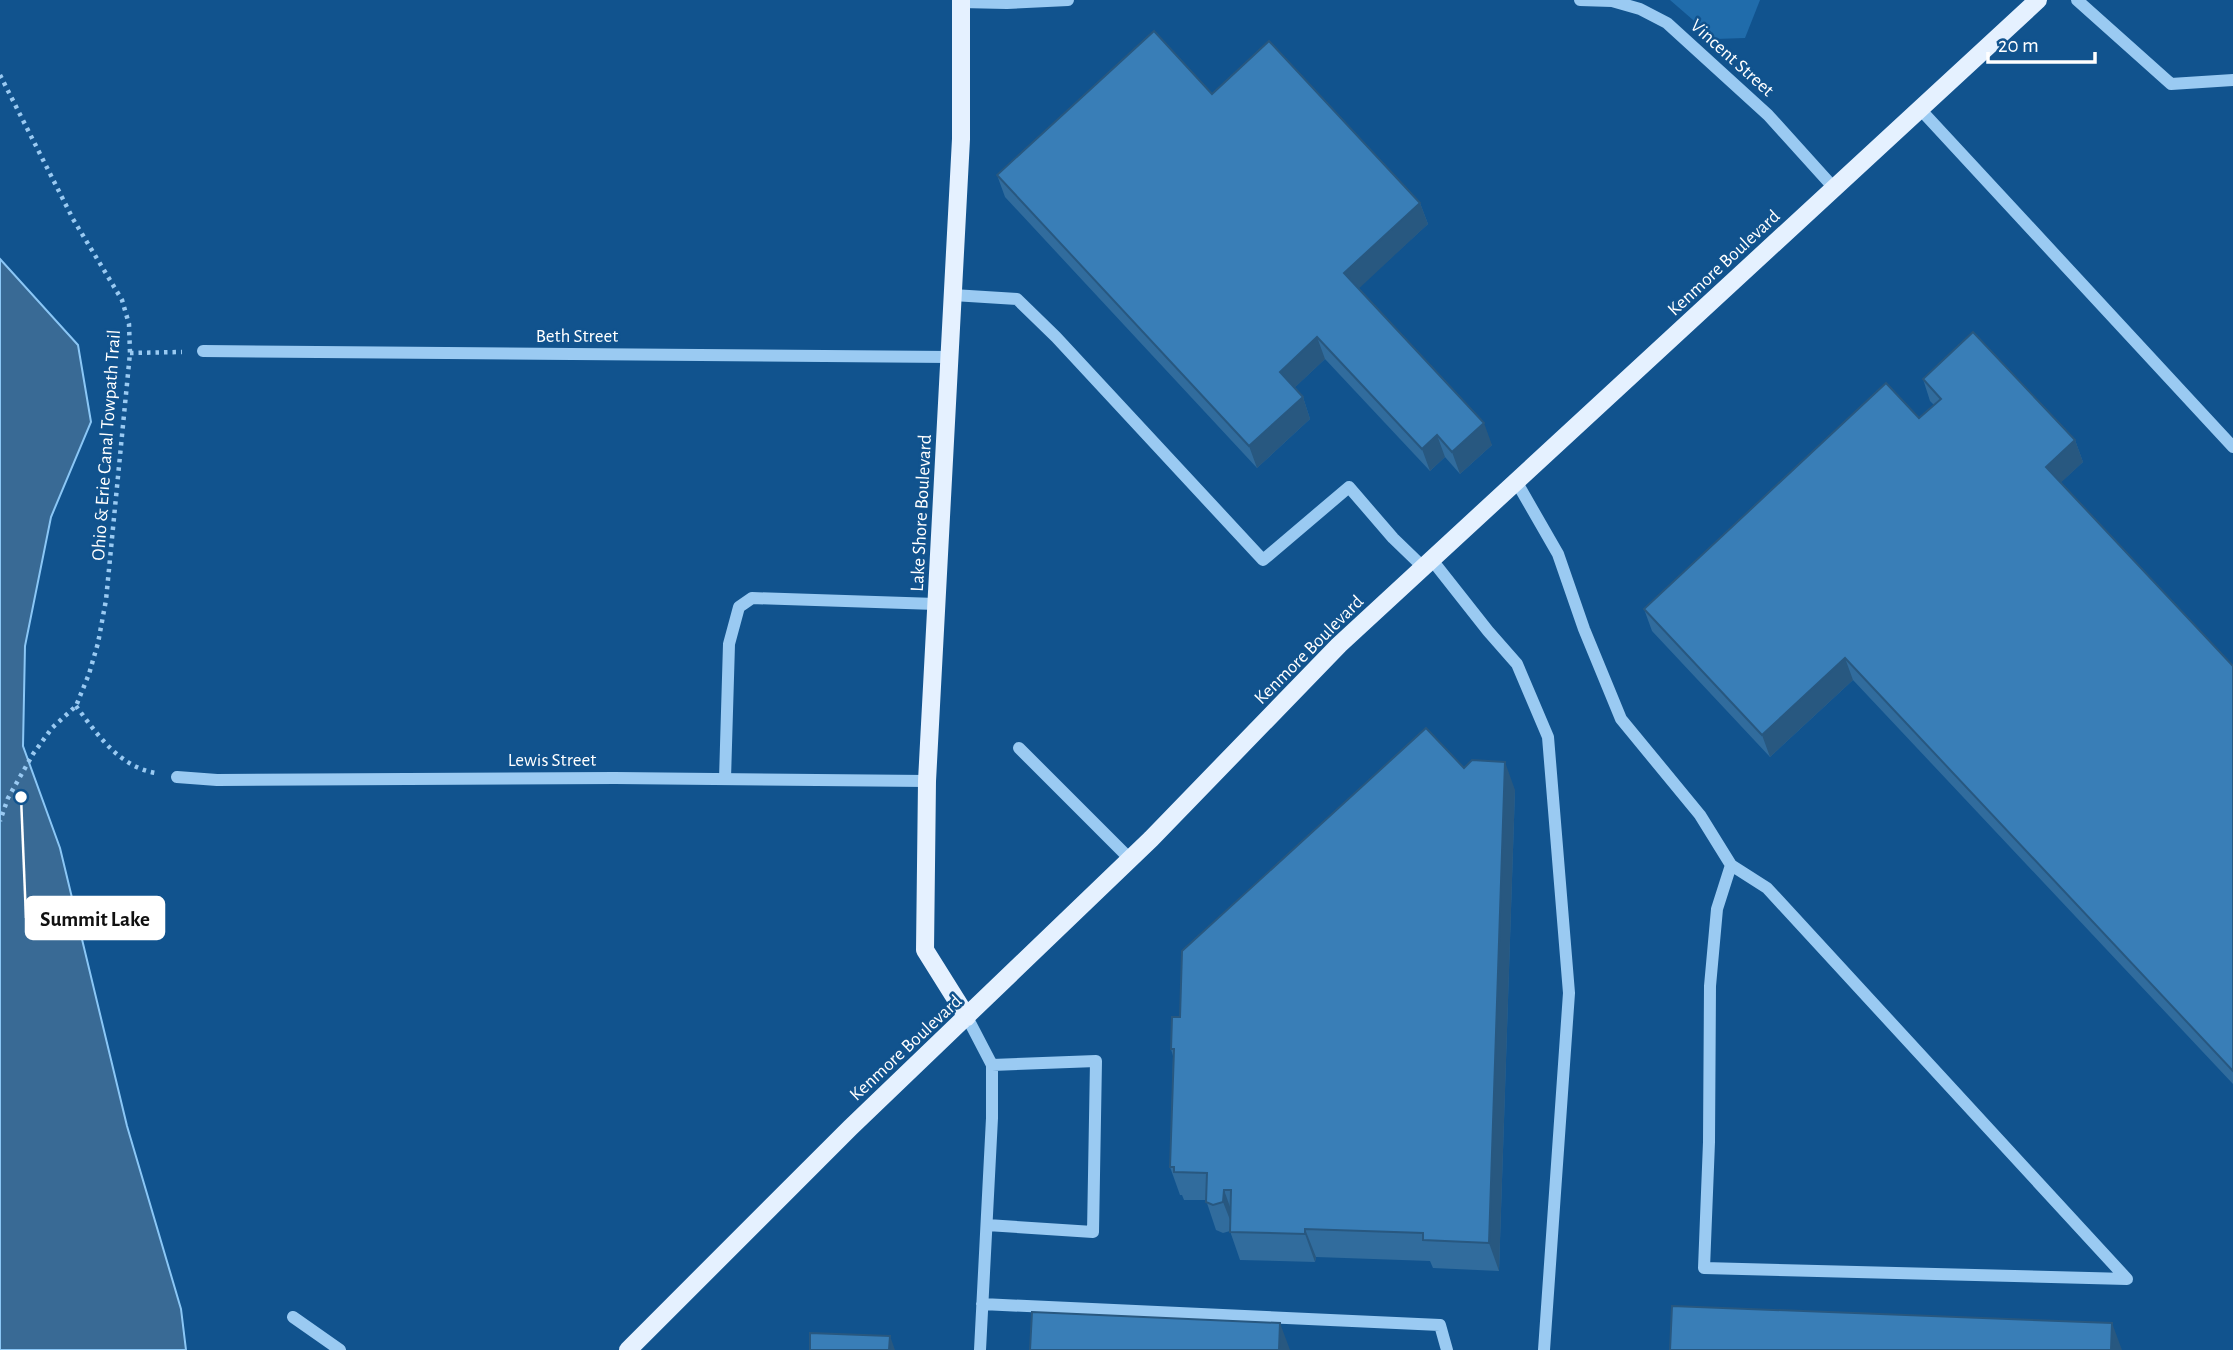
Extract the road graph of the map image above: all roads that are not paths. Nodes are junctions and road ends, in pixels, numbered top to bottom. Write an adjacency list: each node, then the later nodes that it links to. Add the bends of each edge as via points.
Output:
1 (1068, 0): 5 (street)
2 (1580, 0): 8 (street, Vincent Street, via 1612,1 1667,23 1768,115)
3 (2038, 0): 7 (main road, Kenmore Boulevard)
4 (2077, 0): 6 (street, via 2171,84)
5 (961, 1): 9 (main road, Lake Shore Boulevard, via 961,139)
6 (2233, 80)
7 (1920, 109): 8 (main road, Kenmore Boulevard); 12 (street)
8 (1834, 188): 13 (main road, Kenmore Boulevard)
9 (953, 295): 11 (main road, Lake Shore Boulevard); 14 (street, via 1017,299 1263,560 1349,487 1394,538)
10 (203, 351): 11 (street, Beth Street)
11 (950, 357): 15 (main road, Lake Shore Boulevard)
12 (2233, 447)
13 (1516, 481): 14 (main road, Kenmore Boulevard); 21 (street, via 1558,554 1621,719 1700,815)
14 (1427, 564): 20 (main road, Kenmore Boulevard, via 1339,645); 31 (street, via 1517,664 1548,737 1569,993)
15 (936, 604): 18 (street, via 752,598 739,607 729,644); 19 (main road, Lake Shore Boulevard)
16 (1020, 748): 20 (street)
17 (177, 777): 18 (street, Lewis Street)
18 (725, 779): 19 (street, Lewis Street)
19 (927, 781): 22 (main road, Lake Shore Boulevard, via 925,950)
20 (1130, 859): 22 (main road, Kenmore Boulevard)
21 (1731, 866): 21 (street, via 1717,909 1710,986 1704,1268 2127,1279 1767,888)
22 (967, 1017): 23 (street); 28 (main road, Kenmore Boulevard)
23 (992, 1065): 24 (street); 24 (street, via 1096,1061 1093,1232)
24 (986, 1225): 25 (street)
25 (982, 1304): 29 (street); 30 (street, via 1440,1325)
26 (293, 1317): 27 (street)
27 (340, 1350)
28 (628, 1350)
29 (980, 1350)
30 (1447, 1350)
31 (1544, 1350)

